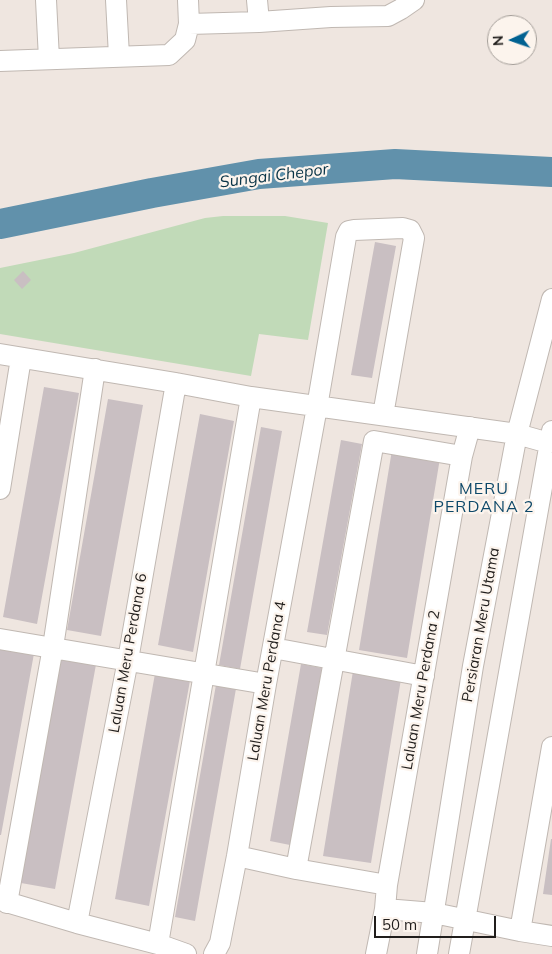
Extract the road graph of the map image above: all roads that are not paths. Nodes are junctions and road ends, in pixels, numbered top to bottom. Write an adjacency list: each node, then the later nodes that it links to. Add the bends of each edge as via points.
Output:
1 (46, 0): 10 (street)
2 (116, 0): 9 (street)
3 (188, 0): 8 (street)
4 (258, 0): 7 (street)
5 (405, 3): 6 (street, via 388,16)
6 (330, 8): 7 (street)
7 (259, 22): 8 (street)
8 (189, 24): 9 (street, via 185,40 169,55)
9 (119, 56): 10 (street)
10 (48, 59): 11 (street)
11 (0, 61)
12 (552, 299): 21 (street, Persiaran Meru Utama)
13 (0, 354): 14 (street)
14 (21, 358): 15 (street); 24 (street)
15 (95, 369): 16 (street); 26 (street)
16 (176, 383): 17 (street); 29 (street, Laluan Meru Perdana 6)
17 (251, 397): 18 (street); 30 (street)
18 (317, 407): 19 (street); 19 (street, Laluan Meru Perdana 4, via 346,237 349,231 354,230 402,228 410,230 414,238); 27 (street, Laluan Meru Perdana 4)
19 (383, 415): 20 (street)
20 (470, 427): 21 (street); 23 (street, Laluan Meru Perdana 2)
21 (517, 434): 22 (street); 39 (street, Persiaran Meru Utama, via 473,666)
22 (550, 437): 40 (street)
23 (462, 456): 28 (street, via 374,441); 31 (street, Laluan Meru Perdana 2)
24 (0, 490)
25 (0, 639): 26 (street)
26 (53, 647): 29 (street); 37 (street)
27 (272, 648): 28 (street); 32 (street, Laluan Meru Perdana 4)
28 (334, 659): 31 (street); 35 (street)
29 (128, 660): 30 (street); 41 (street, Laluan Meru Perdana 6)
30 (205, 674): 32 (street); 44 (street)
31 (424, 676): 36 (street, Laluan Meru Perdana 2)
32 (266, 684): 34 (street, Laluan Meru Perdana 4)
33 (552, 747): 42 (street)
34 (237, 856): 35 (street); 46 (street, Laluan Meru Perdana 4, via 220,943)
35 (296, 869): 36 (street)
36 (387, 885): 38 (street, Laluan Meru Perdana 2)
37 (4, 902): 41 (street)
38 (385, 909): 39 (street); 47 (street, Laluan Meru Perdana 2)
39 (434, 913): 40 (street); 48 (street, Persiaran Meru Utama)
40 (465, 920): 42 (street); 49 (street)
41 (77, 923): 44 (street)
42 (520, 931): 43 (street)
43 (552, 936)
44 (158, 944): 45 (street)
45 (186, 954)
46 (214, 954)
47 (376, 954)
48 (427, 954)
49 (458, 954)

